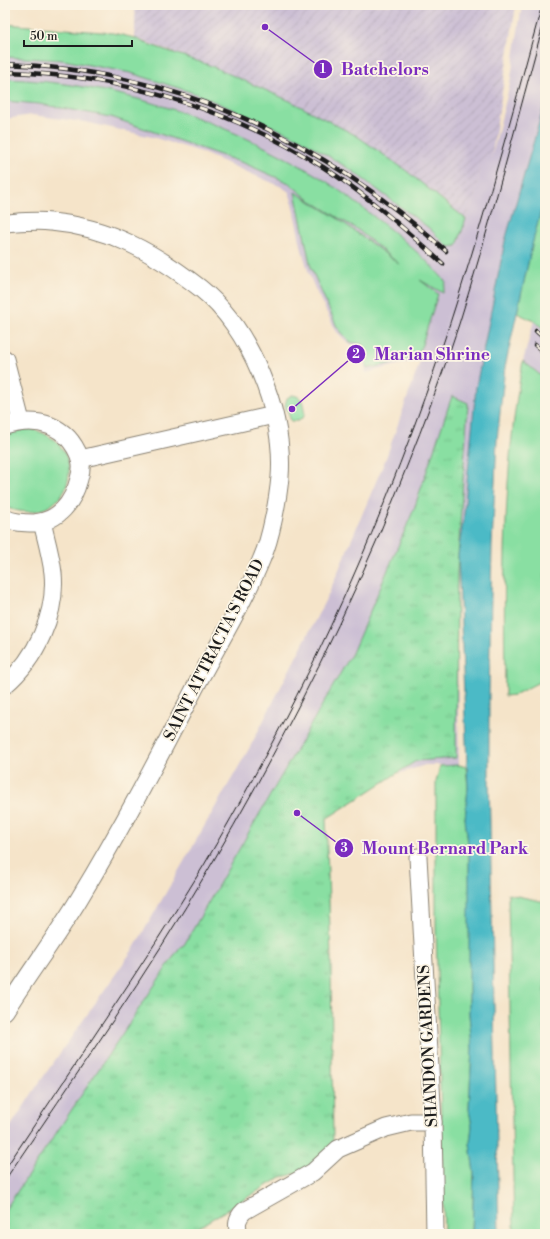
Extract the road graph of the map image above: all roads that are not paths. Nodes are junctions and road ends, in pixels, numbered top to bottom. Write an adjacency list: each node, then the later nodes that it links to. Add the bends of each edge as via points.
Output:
1 (5, 223): 3 (street, SAINT ATTRACTA'S ROAD, via 49,222 95,229 152,254 185,277 212,300 242,338 260,374)
2 (5, 359): 4 (street)
3 (274, 415): 6 (street); 11 (street, SAINT ATTRACTA'S ROAD, via 278,435 280,477 263,556 130,812 78,902)
4 (21, 421): 5 (street); 6 (street, via 37,421 52,426 64,435)
5 (5, 426)
6 (80, 459): 8 (street, via 81,469 75,493 67,506)
7 (5, 518): 8 (street, via 24,524)
8 (42, 522): 9 (street, via 53,573 49,616 43,635 30,656 14,678)
9 (5, 685)
10 (418, 857): 12 (street, SHANDON GARDENS)
11 (5, 1011)
12 (433, 1122): 13 (street, via 410,1122 386,1128 338,1148 313,1172 244,1211 238,1217 236,1225); 14 (street, SHANDON GARDENS)
13 (239, 1234)
14 (436, 1234)

